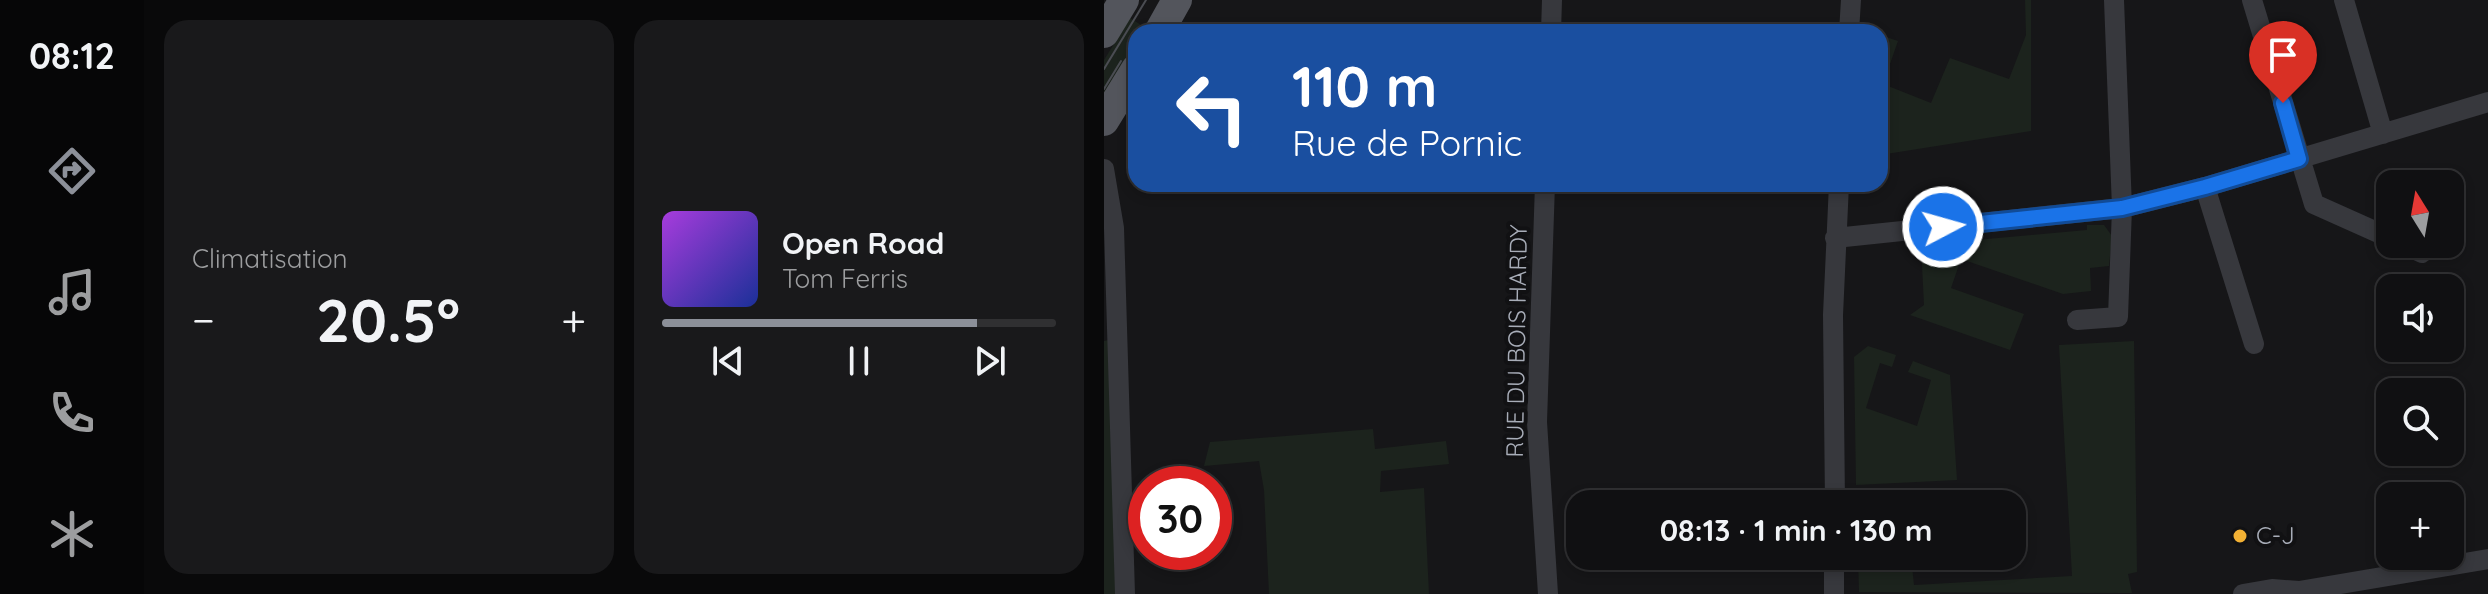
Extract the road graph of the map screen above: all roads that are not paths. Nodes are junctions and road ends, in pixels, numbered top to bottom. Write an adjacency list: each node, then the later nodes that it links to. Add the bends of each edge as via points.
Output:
1 (1124, 0): 11 (main road)
2 (1177, 0): 8 (main road)
3 (1552, 0): 9 (street)
4 (1851, 0): 10 (street)
5 (2114, 0): 21 (street)
6 (2252, 0): 16 (street)
7 (2344, 0): 15 (street)
8 (1164, 24)
9 (1551, 24)
10 (1850, 24)
11 (1104, 33)
12 (1128, 82): 14 (main road)
13 (2488, 102): 15 (street)
14 (1104, 121)
15 (2383, 134): 16 (street)
16 (2299, 159): 18 (street); 22 (street, via 2314,204)
17 (1104, 169): 29 (street, via 1114,228)
18 (2205, 187): 21 (street); 25 (street)
19 (1545, 192): 30 (street, RUE DU BOIS HARDY, via 1537,422)
20 (1838, 192): 23 (street)
21 (2122, 208): 23 (street); 24 (street, via 2118,317)
22 (2376, 232)
23 (1835, 238): 26 (street)
24 (2077, 320)
25 (2254, 344)
26 (1835, 490)
27 (2488, 559): 32 (street, via 2299,591)
28 (1834, 570): 31 (street)
29 (1125, 594)
30 (1548, 594)
31 (1834, 594)
32 (2243, 594)

